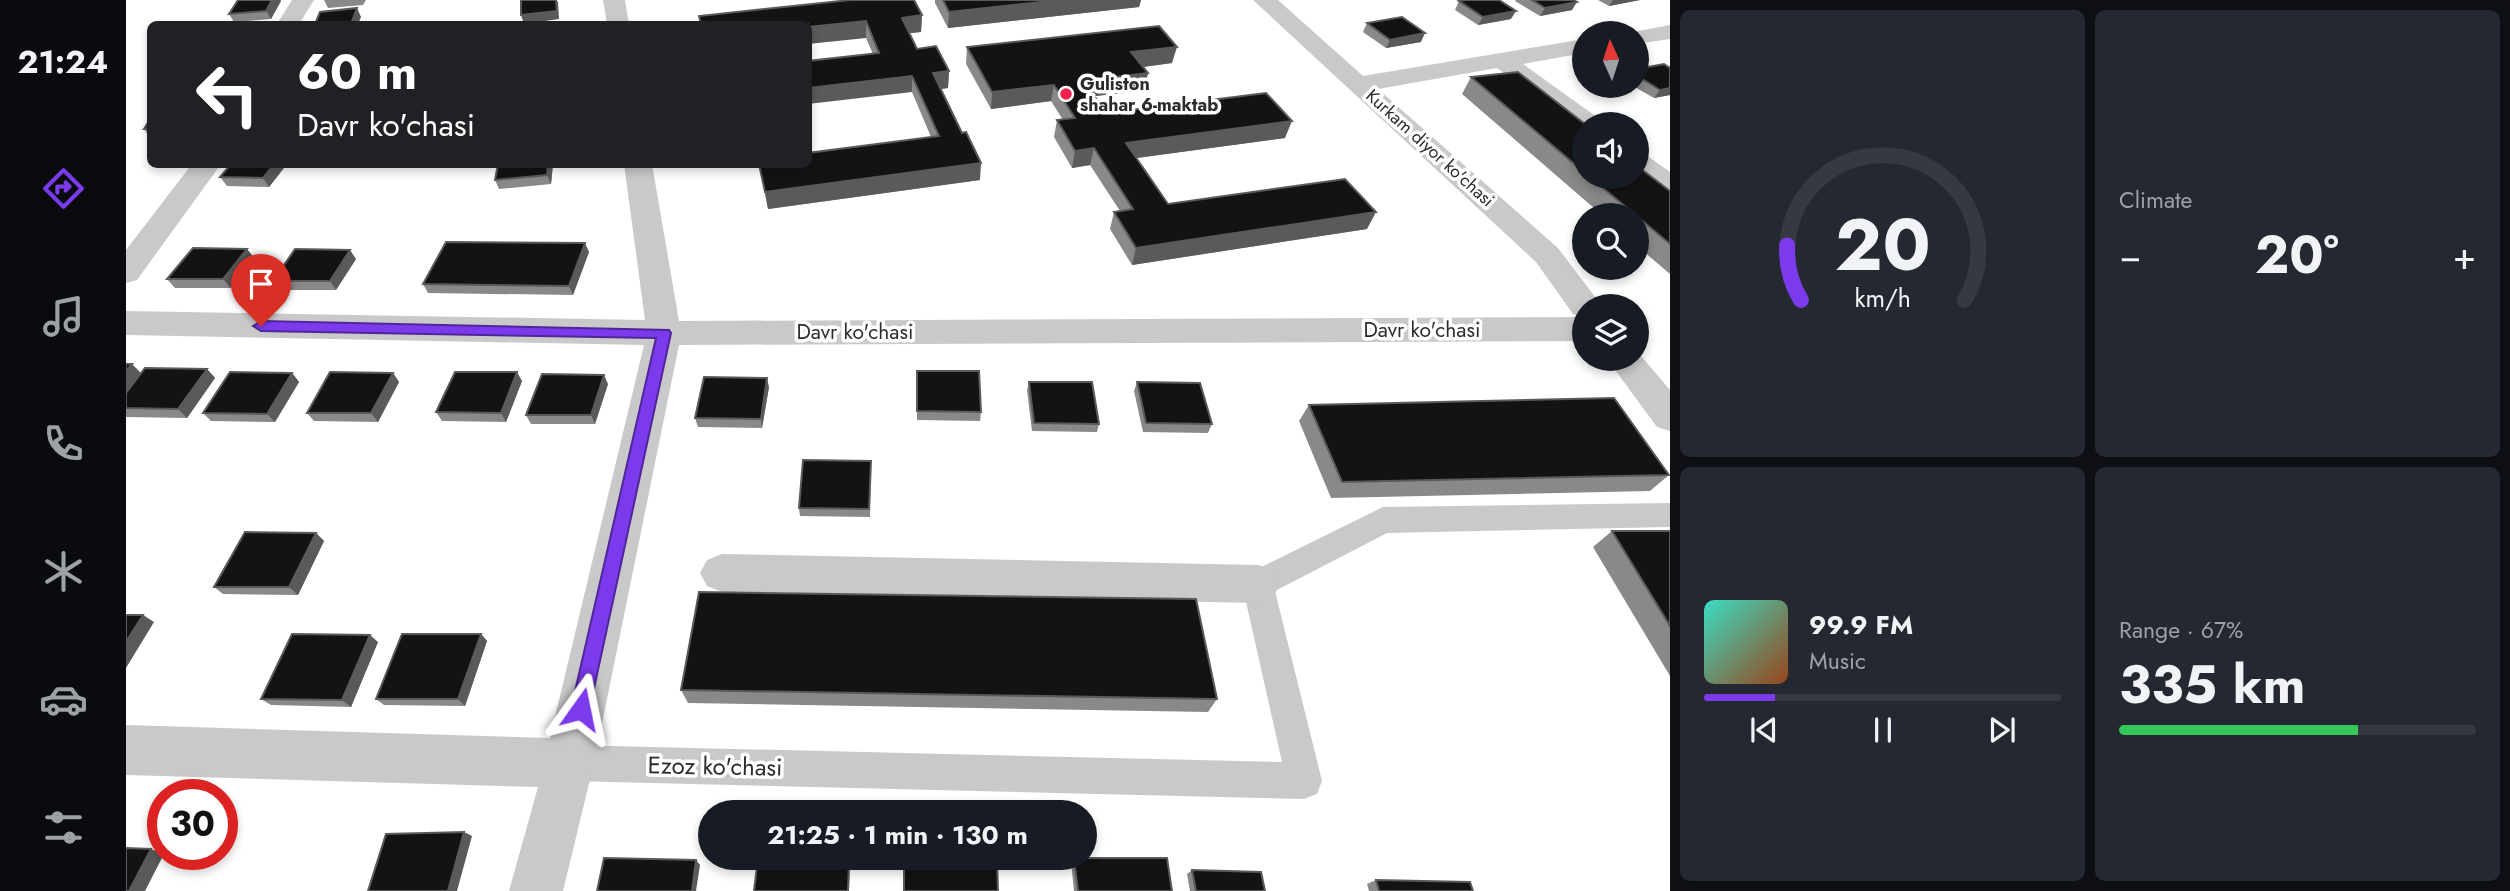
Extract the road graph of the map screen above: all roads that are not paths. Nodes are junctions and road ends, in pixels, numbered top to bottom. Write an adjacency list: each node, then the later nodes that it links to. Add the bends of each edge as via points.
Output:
1 (303, 0): 4 (street)
2 (614, 0): 5 (street)
3 (1264, 0): 10 (street, Kurkam diyor ko'chasi)
4 (290, 21)
5 (618, 21)
6 (1670, 32): 7 (street)
7 (1649, 35)
8 (1572, 48): 9 (street)
9 (1502, 60): 10 (street); 11 (street)
10 (1359, 84): 17 (street, Kurkam diyor ko'chasi, via 1547,255)
11 (1572, 112)
12 (204, 168): 16 (street)
13 (640, 168): 20 (street)
14 (1649, 171): 15 (street)
15 (1670, 186)
16 (126, 272)
17 (1576, 294)
18 (126, 323): 20 (street, Davr ko'chasi)
19 (1572, 329): 20 (street, Davr ko'chasi)
20 (664, 333): 27 (street)
21 (1634, 371): 22 (street)
22 (1670, 417)
23 (1670, 515): 25 (lane, via 1383,520)
24 (722, 573): 25 (street)
25 (1258, 584): 27 (lane, Ezoz ko'chasi, via 1304,781)
26 (126, 750): 27 (street, Ezoz ko'chasi)
27 (569, 763): 28 (street)
28 (536, 891)

